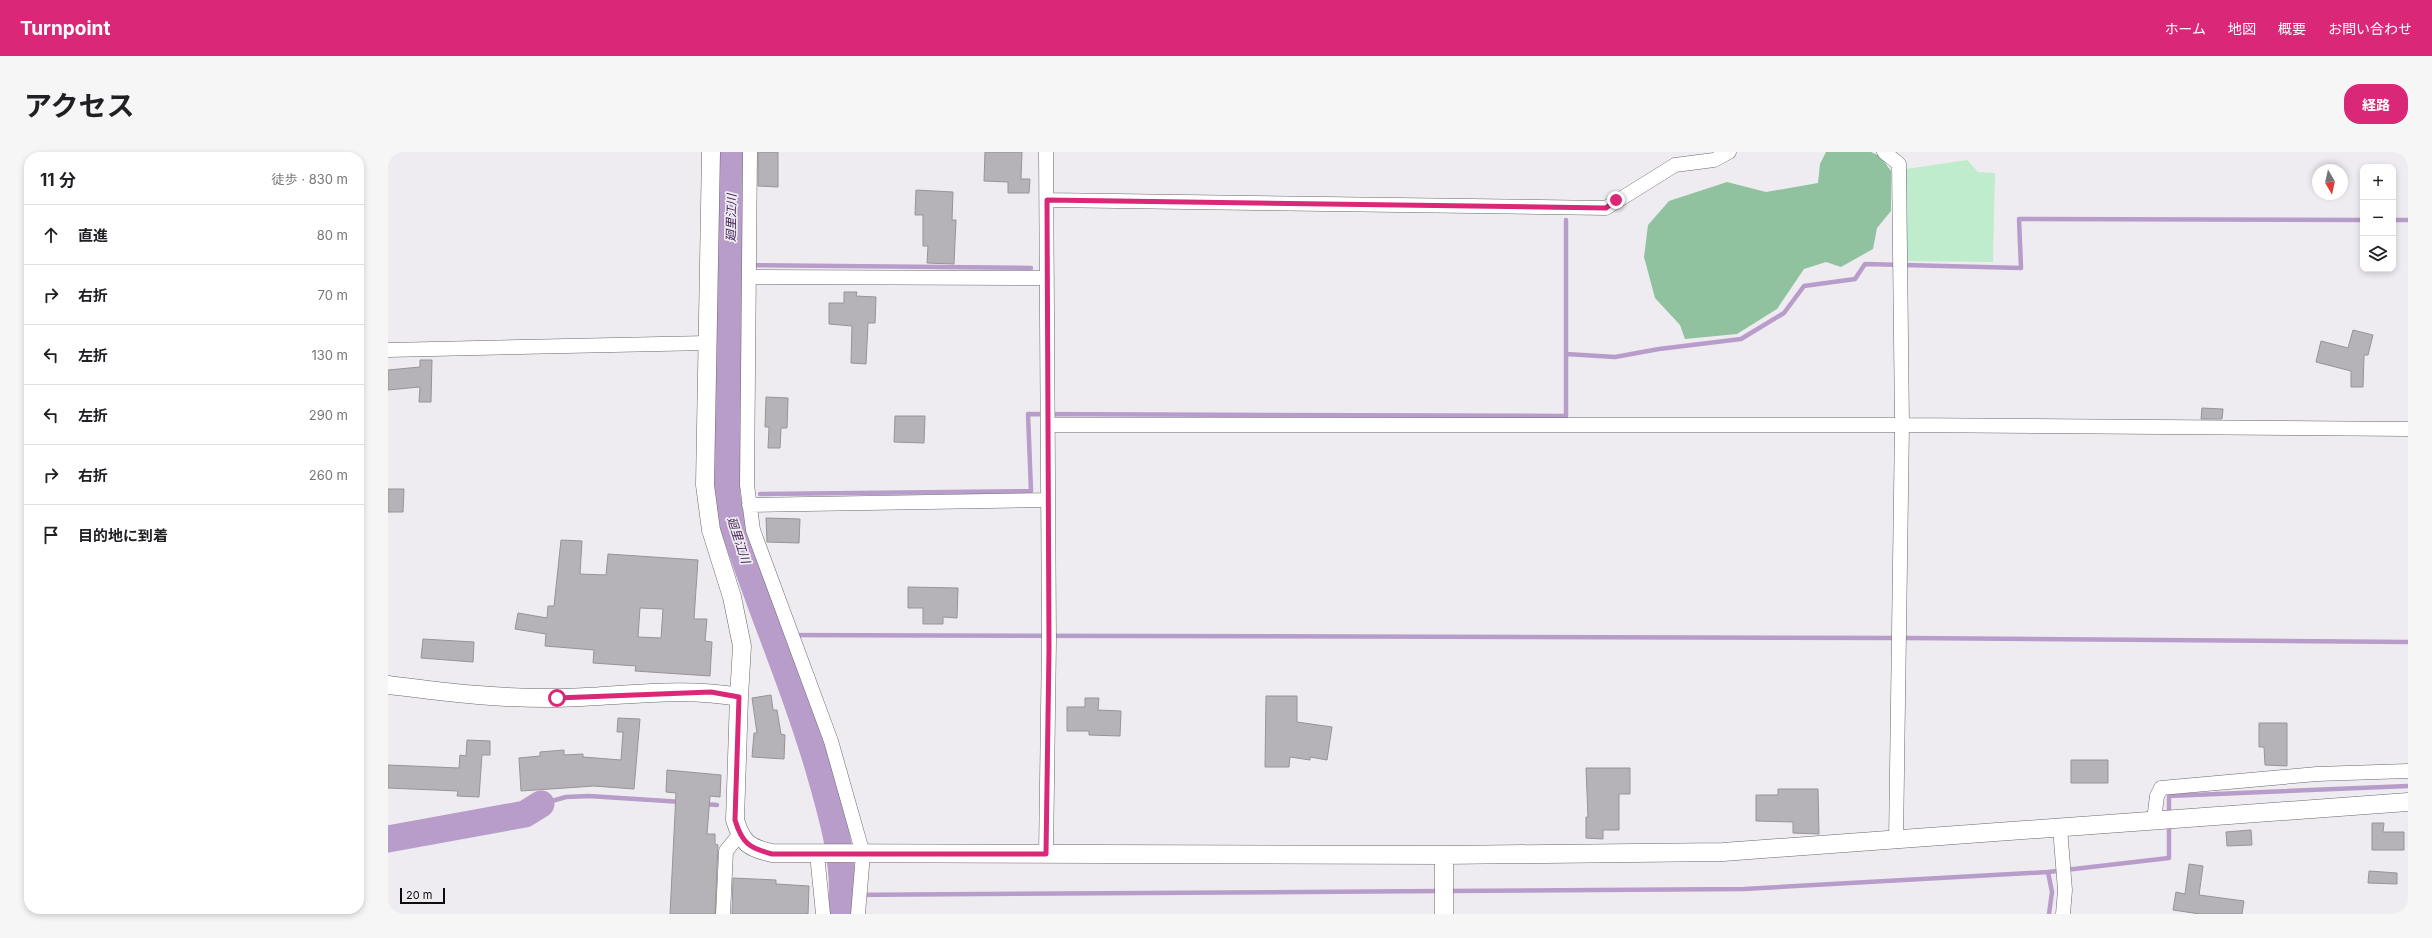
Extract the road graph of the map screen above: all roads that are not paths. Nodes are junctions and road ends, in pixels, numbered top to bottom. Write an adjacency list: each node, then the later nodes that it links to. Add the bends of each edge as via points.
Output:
1 (710, 152): 9 (street)
2 (750, 152): 7 (street)
3 (1046, 152): 6 (street)
4 (1729, 152): 6 (street, via 1714,160 1675,165 1606,208)
5 (1884, 152): 12 (street, via 1899,164)
6 (1047, 200): 8 (street)
7 (750, 269): 8 (street); 15 (street, via 747,485)
8 (1047, 278): 11 (street)
9 (707, 343): 10 (street); 17 (street, via 705,485 711,530 732,597 742,646)
10 (388, 350)
11 (1048, 417): 12 (street); 14 (street)
12 (1902, 425): 13 (street); 23 (street)
13 (2408, 429)
14 (1048, 500): 15 (street); 26 (street)
15 (749, 505): 25 (street, via 753,530 831,741)
16 (388, 685): 17 (street, via 476,696 557,698 711,692)
17 (739, 697): 22 (street, via 735,820)
18 (2408, 770): 20 (street, via 2317,774 2161,788 2157,796)
19 (2408, 802): 20 (street)
20 (2164, 820): 21 (street)
21 (2060, 828): 23 (street); 32 (street, via 2064,872)
22 (740, 835): 24 (street, via 756,850 772,854); 30 (street, via 726,851)
23 (1896, 841): 27 (street, via 1723,852)
24 (817, 854): 25 (street); 31 (street)
25 (863, 854): 26 (street); 28 (street)
26 (1046, 854): 27 (street)
27 (1444, 855): 29 (street)
28 (859, 901)
29 (1444, 907)
30 (723, 914)
31 (823, 914)
32 (2062, 914)

